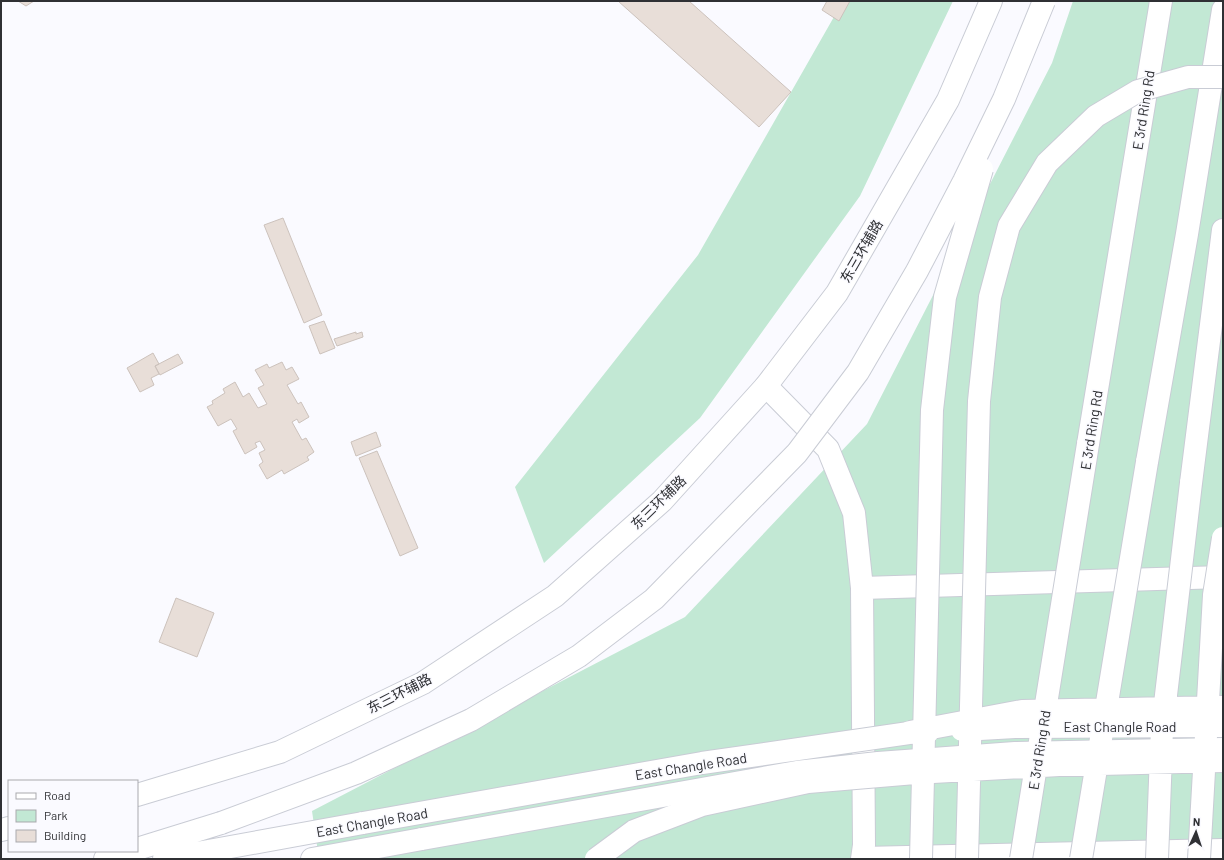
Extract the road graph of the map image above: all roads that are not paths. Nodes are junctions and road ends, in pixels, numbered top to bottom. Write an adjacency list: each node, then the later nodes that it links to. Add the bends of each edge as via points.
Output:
1 (991, 1): 8 (main road, 东三环辅路, via 948,100 837,293)
2 (1044, 1): 6 (main road, bridge)
3 (1161, 1): 28 (main road, E 3rd Ring Rd, bridge)
4 (1223, 10): 29 (main road, bridge)
5 (1223, 77): 27 (main road, bridge, via 1188,77 1138,91 1096,116 1046,163 1009,226 990,297 979,401)
6 (1004, 99): 18 (main road, bridge, via 917,271 858,372 797,453 654,599 578,656 471,720 356,773 221,823); 26 (main road, bridge, via 945,297 932,410)
7 (1223, 230): 30 (main road, bridge, via 1162,729)
8 (766, 386): 11 (main road, via 828,449 854,513); 17 (main road, 东三环辅路, via 662,501 555,596 423,683 280,752)
9 (1223, 538): 31 (main road, bridge, via 1214,595)
10 (1223, 577): 11 (main road)
11 (862, 588): 21 (main road)
12 (1223, 707): 14 (main road, bridge, via 1022,711)
13 (1223, 726): 14 (main road, East Changle Road, bridge, via 1015,727)
14 (909, 733): 23 (main road, East Changle Road, bridge, via 702,763)
15 (1223, 749): 24 (main road, East Changle Road, bridge, via 1015,753 797,772)
16 (1223, 761): 25 (main road, bridge, via 1059,765 808,782 702,805 634,831)
17 (138, 795)
18 (138, 849)
19 (1223, 850): 21 (main road)
20 (128, 852): 22 (main road)
21 (862, 858)
22 (105, 859)
23 (164, 859)
24 (312, 859)
25 (596, 859)
26 (921, 859)
27 (967, 859)
28 (1022, 859)
29 (1081, 859)
30 (1157, 859)
31 (1199, 859)

